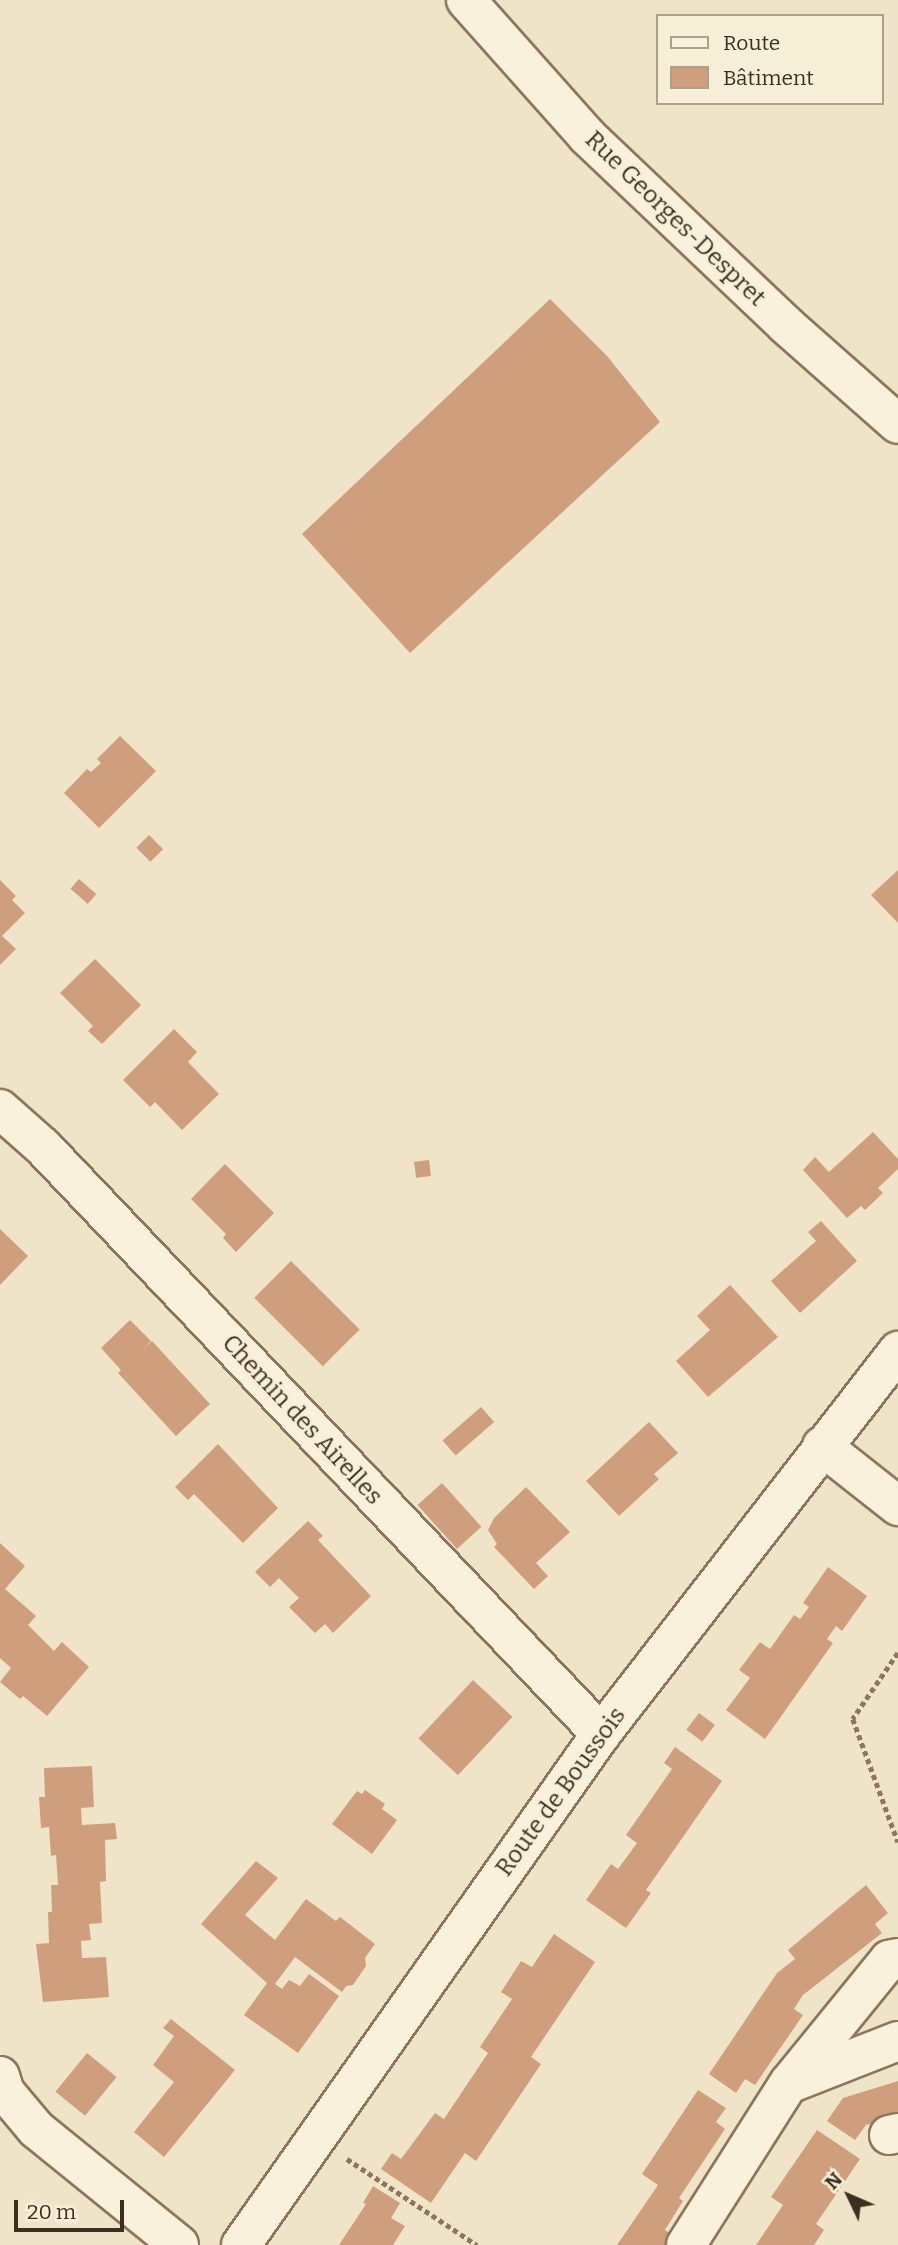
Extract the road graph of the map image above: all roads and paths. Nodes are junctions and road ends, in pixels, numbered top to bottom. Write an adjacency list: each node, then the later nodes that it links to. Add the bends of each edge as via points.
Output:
1 (466, 0): 2 (street, Rue Georges-Despret, via 587,136)
2 (898, 424)
3 (0, 1109): 8 (street, Chemin des Airelles, via 52,1156)
4 (898, 1351): 5 (street, Route de Boussois)
5 (822, 1446): 6 (street); 8 (street, Route de Boussois)
6 (898, 1506)
7 (898, 1653): 9 (path, via 853,1718)
8 (601, 1734): 14 (street, Route de Boussois)
9 (898, 1842)
10 (898, 1958): 13 (street, via 889,1960)
11 (898, 2041): 13 (street)
12 (0, 2076): 15 (street, via 5,2092 36,2129)
13 (789, 2083): 18 (street)
14 (316, 2138): 16 (street, Route de Boussois); 17 (path)
15 (178, 2245)
16 (241, 2245)
17 (478, 2245)
18 (686, 2245)

